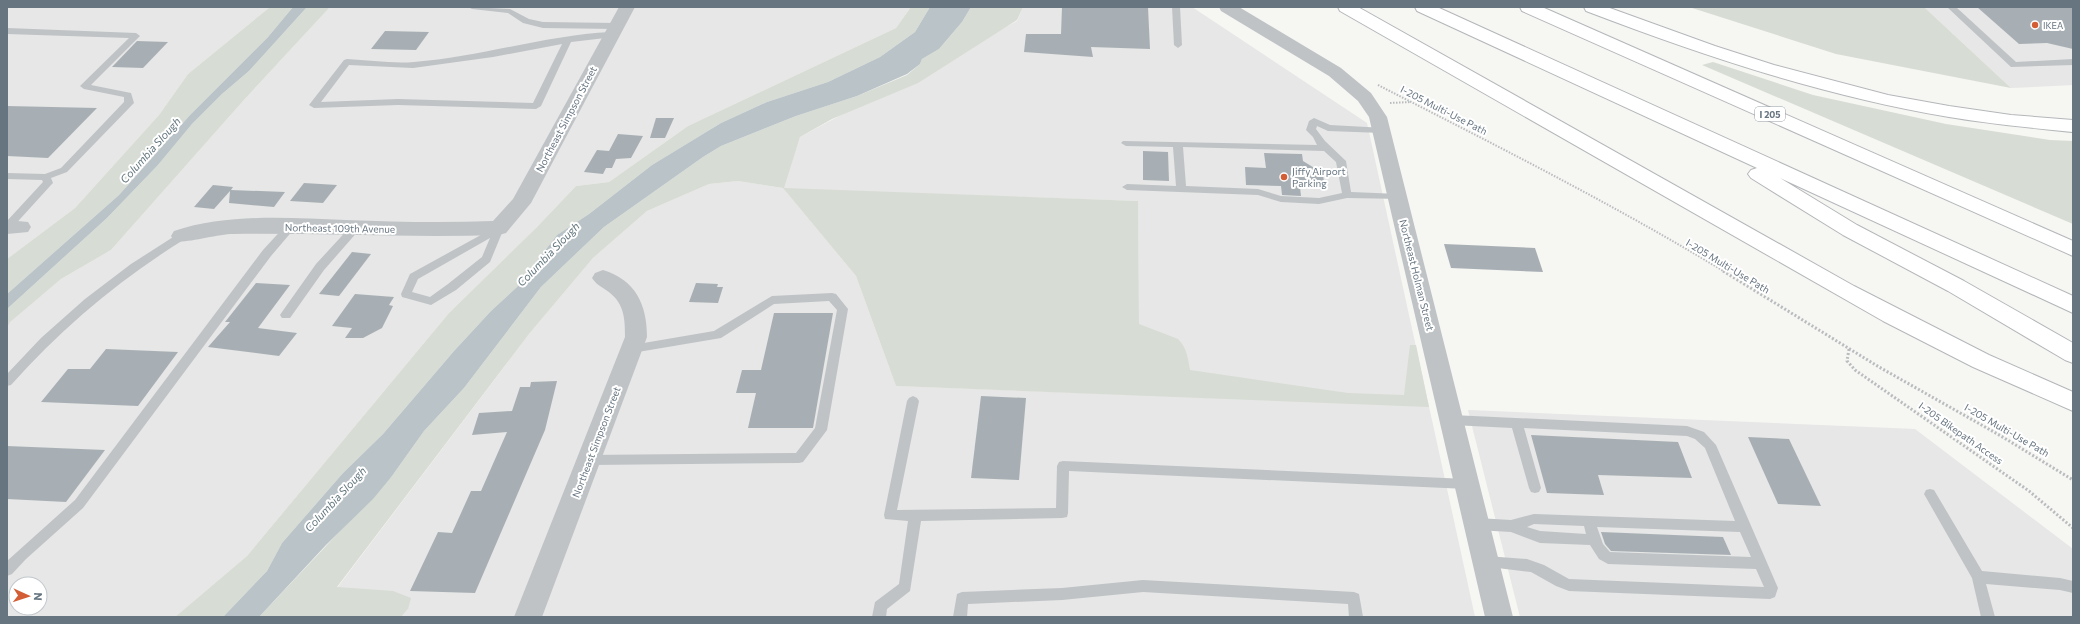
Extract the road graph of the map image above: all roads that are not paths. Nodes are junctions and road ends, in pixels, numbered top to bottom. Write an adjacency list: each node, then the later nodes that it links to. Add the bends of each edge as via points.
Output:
1 (472, 7): 10 (lane, via 510,11 526,21 543,25)
2 (626, 7): 10 (street, Northeast Simpson Street)
3 (1176, 7): 13 (lane)
4 (1227, 7): 17 (street, Northeast Holman Street, via 1351,84 1372,107)
5 (1346, 7): 39 (highway, via 1904,322 1981,361)
6 (1423, 7): 15 (highway)
7 (1528, 7): 32 (highway, I 205)
8 (1592, 7): 16 (highway, via 1762,68 1856,93 1937,109)
9 (1951, 7): 14 (lane, via 2014,65)
10 (614, 30): 12 (lane); 30 (street, Northeast Simpson Street, via 521,203)
11 (7, 31): 22 (lane, via 136,36 84,86 128,95 129,103 64,170)
12 (568, 40): 12 (lane, via 412,65 347,62 314,105 398,102 536,106)
13 (1178, 45)
14 (2073, 62)
15 (1666, 119): 34 (highway); 37 (highway, via 1850,230 1956,286)
16 (2073, 126)
17 (1382, 130): 20 (lane, via 1328,128 1314,121 1312,130); 26 (street, Northeast Holman Street)
18 (1126, 143): 19 (lane)
19 (1178, 144): 20 (lane); 24 (lane)
20 (1326, 148): 25 (lane, via 1341,161)
21 (7, 176): 22 (lane)
22 (46, 177): 27 (lane, via 48,183)
23 (1126, 187): 24 (lane)
24 (1181, 189): 25 (lane, via 1258,192 1281,199 1318,201)
25 (1347, 196): 26 (lane)
26 (1399, 197): 41 (street, Northeast Holman Street)
27 (12, 227)
28 (290, 227): 29 (street, Northeast 109th Avenue); 31 (street, Northeast 109th Avenue, via 221,227); 55 (lane, via 79,504)
29 (355, 228): 30 (street, Northeast 109th Avenue); 35 (lane, via 320,267)
30 (499, 228): 30 (lane, via 486,259 452,287 431,301 406,294 414,277)
31 (181, 236): 38 (lane, via 127,273 69,320 30,356)
32 (2073, 249)
33 (603, 278): 36 (street, Northeast Simpson Street, via 618,286 631,298 637,316 636,337)
34 (2073, 305)
35 (286, 315)
36 (632, 349): 43 (street, Northeast Simpson Street); 43 (lane, via 717,335 772,300 832,297 843,309 821,430 799,458)
37 (2073, 354)
38 (7, 382)
39 (2068, 399)
40 (912, 401): 47 (lane, via 890,515)
41 (1452, 420): 42 (lane); 44 (street, Northeast Holman Street)
42 (1517, 423): 45 (lane); 51 (lane, via 1696,433 1710,445)
43 (589, 460): 58 (street, Northeast Simpson Street)
44 (1467, 484): 47 (lane, via 1063,466 1062,513); 49 (street, Northeast Holman Street)
45 (1535, 488)
46 (1930, 494): 56 (lane)
47 (916, 516): 59 (lane, via 905,587 880,606)
48 (1589, 520): 50 (lane, via 1534,518); 51 (lane); 52 (lane)
49 (1477, 524): 50 (lane); 53 (street, Northeast Holman Street)
50 (1511, 526): 52 (lane, via 1540,537)
51 (1744, 527): 54 (lane)
52 (1596, 540): 54 (lane, via 1599,552 1608,558)
53 (1486, 562): 54 (lane, via 1530,566 1558,582 1569,585 1770,593 1771,588); 62 (street, Northeast Holman Street)
54 (1760, 563)
55 (7, 570)
56 (1978, 577): 57 (lane); 63 (lane)
57 (2073, 587)
58 (528, 617)
59 (879, 617)
60 (960, 617): 61 (lane, via 962,598 1062,594 1143,586 1354,598)
61 (1356, 617)
62 (1499, 617)
63 (1988, 617)

